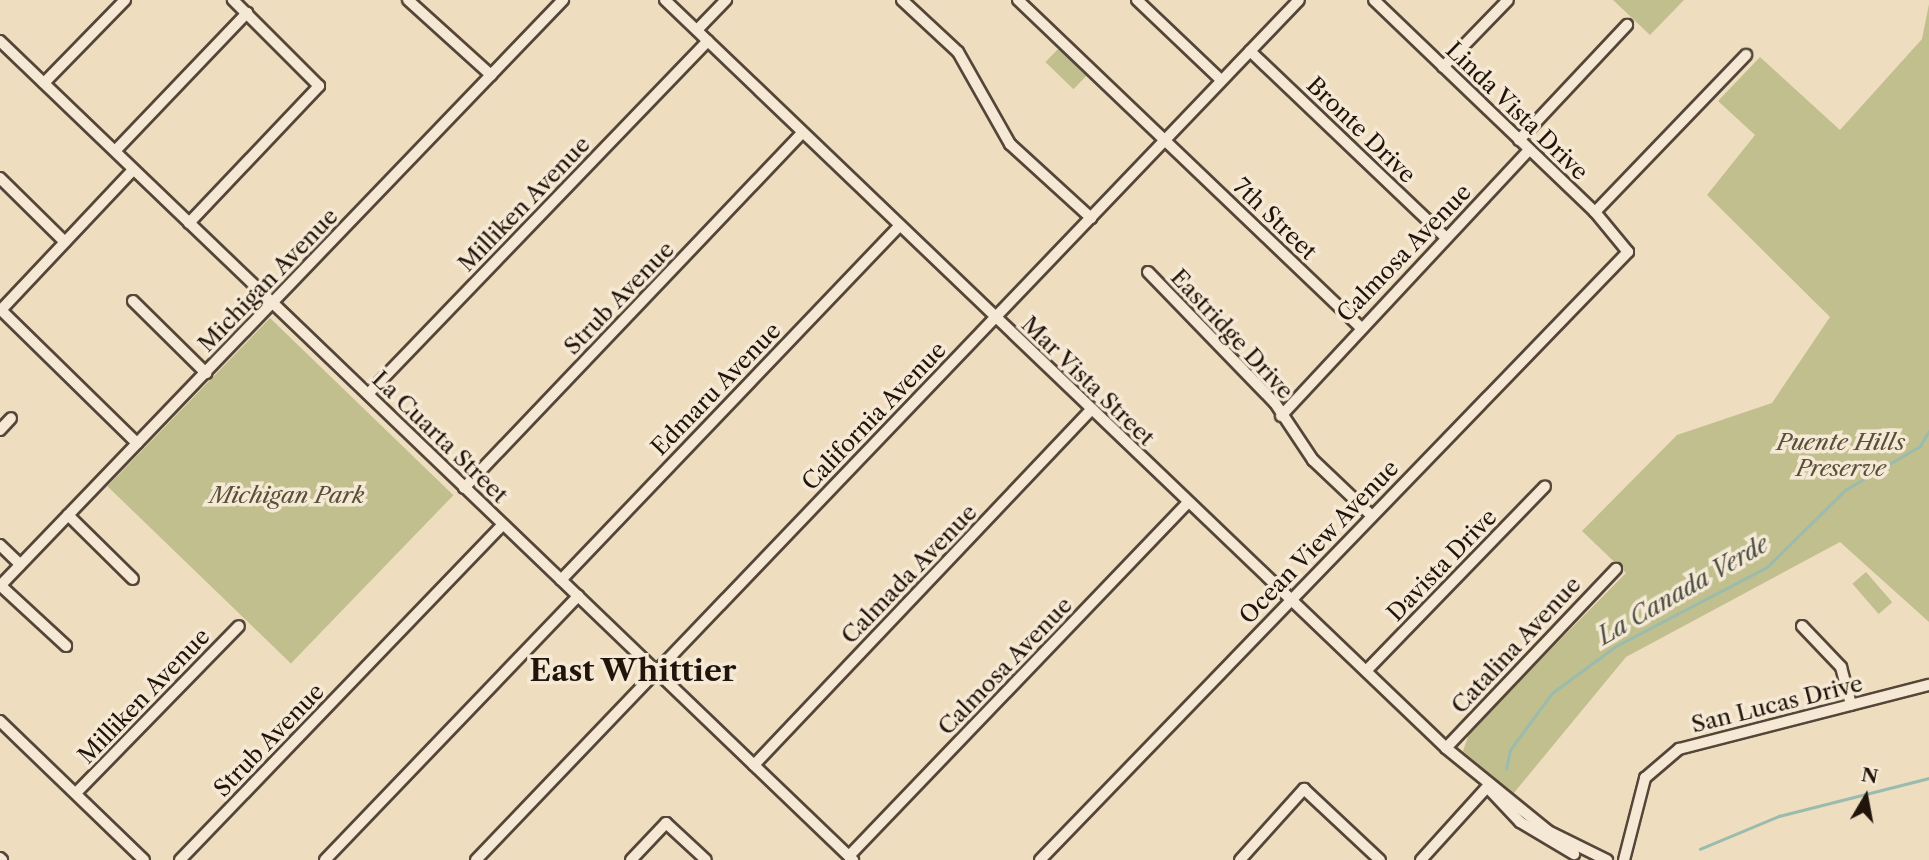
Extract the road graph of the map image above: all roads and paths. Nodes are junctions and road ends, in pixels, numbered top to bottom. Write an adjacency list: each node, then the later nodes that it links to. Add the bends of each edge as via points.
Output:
1 (125, 0): 23 (street)
2 (233, 0): 13 (street)
3 (408, 0): 21 (street)
4 (563, 0): 21 (street, Michigan Avenue)
5 (665, 0): 15 (street, Mar Vista Street)
6 (726, 0): 15 (street)
7 (902, 0): 32 (street, via 958,52 1010,144)
8 (1018, 0): 25 (street, 7th Street)
9 (1137, 0): 22 (street)
10 (1300, 0): 18 (street, California Avenue)
11 (1374, 0): 20 (street, Linda Vista Drive)
12 (1508, 0): 20 (street)
13 (247, 13): 27 (street); 33 (street, via 319,86)
14 (1627, 25): 26 (street)
15 (697, 30): 17 (street, Mar Vista Street)
16 (0, 41): 23 (street, La Cuarta Street)
17 (708, 41): 24 (street, Mar Vista Street); 45 (street, Milliken Avenue)
18 (1250, 51): 22 (street, California Avenue); 35 (street, Bronte Drive)
19 (1746, 55): 31 (street)
20 (1443, 67): 26 (street, Linda Vista Drive)
21 (491, 75): 40 (street, Michigan Avenue)
22 (1221, 80): 25 (street, California Avenue)
23 (44, 83): 27 (street, La Cuarta Street)
24 (802, 133): 34 (street, Mar Vista Street); 52 (street, Strub Avenue)
25 (1165, 139): 32 (street, California Avenue); 43 (street, 7th Street)
26 (1519, 140): 28 (street, Linda Vista Drive)
27 (116, 150): 29 (street, La Cuarta Street)
28 (1529, 150): 31 (street, Linda Vista Drive); 35 (street, Calmosa Avenue)
29 (132, 171): 33 (street, La Cuarta Street); 36 (street)
30 (0, 178): 36 (street)
31 (1595, 212): 37 (street, Linda Vista Drive)
32 (1091, 218): 42 (street, California Avenue)
33 (190, 223): 40 (street, La Cuarta Street)
34 (899, 226): 42 (street, Mar Vista Street); 61 (street, Edmaru Avenue)
35 (1445, 237): 43 (street, Calmosa Avenue)
36 (65, 242): 41 (street)
37 (1628, 253): 55 (street, Ocean View Avenue)
38 (1149, 272): 47 (street, Eastridge Drive)
39 (133, 301): 44 (street)
40 (271, 304): 44 (street, Michigan Avenue); 45 (street, La Cuarta Street)
41 (0, 309): 50 (street)
42 (994, 318): 46 (street, Mar Vista Street); 69 (street, California Avenue)
43 (1359, 326): 47 (street, Calmosa Avenue)
44 (206, 373): 50 (street, Michigan Avenue)
45 (368, 394): 52 (street, La Cuarta Street)
46 (1091, 410): 53 (street, Mar Vista Street); 74 (street, Calmada Avenue)
47 (1281, 415): 55 (street, Eastridge Drive, via 1313,460)
48 (11, 418): 49 (street)
49 (0, 430)
50 (137, 443): 54 (street, Michigan Avenue)
51 (1545, 486): 68 (street, Davista Drive)
52 (464, 488): 56 (street, La Cuarta Street)
53 (1188, 502): 64 (street, Mar Vista Street); 77 (street, Calmosa Avenue)
54 (68, 515): 58 (street, Michigan Avenue); 60 (street)
55 (1371, 515): 64 (street, Ocean View Avenue)
56 (502, 525): 61 (street, La Cuarta Street); 79 (street, Strub Avenue)
57 (0, 545): 58 (street)
58 (20, 564): 62 (street, Michigan Avenue)
59 (1616, 569): 73 (street, Catalina Avenue)
60 (133, 579)
61 (561, 580): 63 (street, La Cuarta Street)
62 (0, 586): 67 (street)
63 (579, 596): 69 (street, La Cuarta Street); 80 (street)
64 (1290, 600): 68 (street, Mar Vista Street); 84 (street, Ocean View Avenue)
65 (239, 626): 76 (street, Milliken Avenue)
66 (1802, 626): 71 (street, via 1841,667)
67 (66, 646)
68 (1366, 671): 73 (street, Mar Vista Street)
69 (656, 673): 74 (street, La Cuarta Street); 81 (street, California Avenue)
70 (1929, 685): 71 (street, San Lucas Drive)
71 (1851, 705): 90 (street, San Lucas Drive, via 1701,739 1661,760 1636,800)
72 (0, 721): 76 (street)
73 (1446, 748): 75 (street, Mar Vista Street)
74 (754, 765): 77 (street, La Cuarta Street)
75 (1488, 786): 87 (street); 88 (street, Mar Vista Street, via 1520,822); 89 (street, Mar Vista Street, via 1576,849)
76 (76, 793): 78 (street)
77 (851, 858)
78 (144, 860)
79 (180, 860)
80 (325, 860)
81 (476, 860)
82 (631, 860): 83 (street, via 666,823)
83 (706, 860)
84 (1040, 860)
85 (1240, 860): 86 (street, via 1304,789)
86 (1380, 860)
87 (1421, 860)
88 (1590, 860)
89 (1607, 860)
90 (1624, 860)

